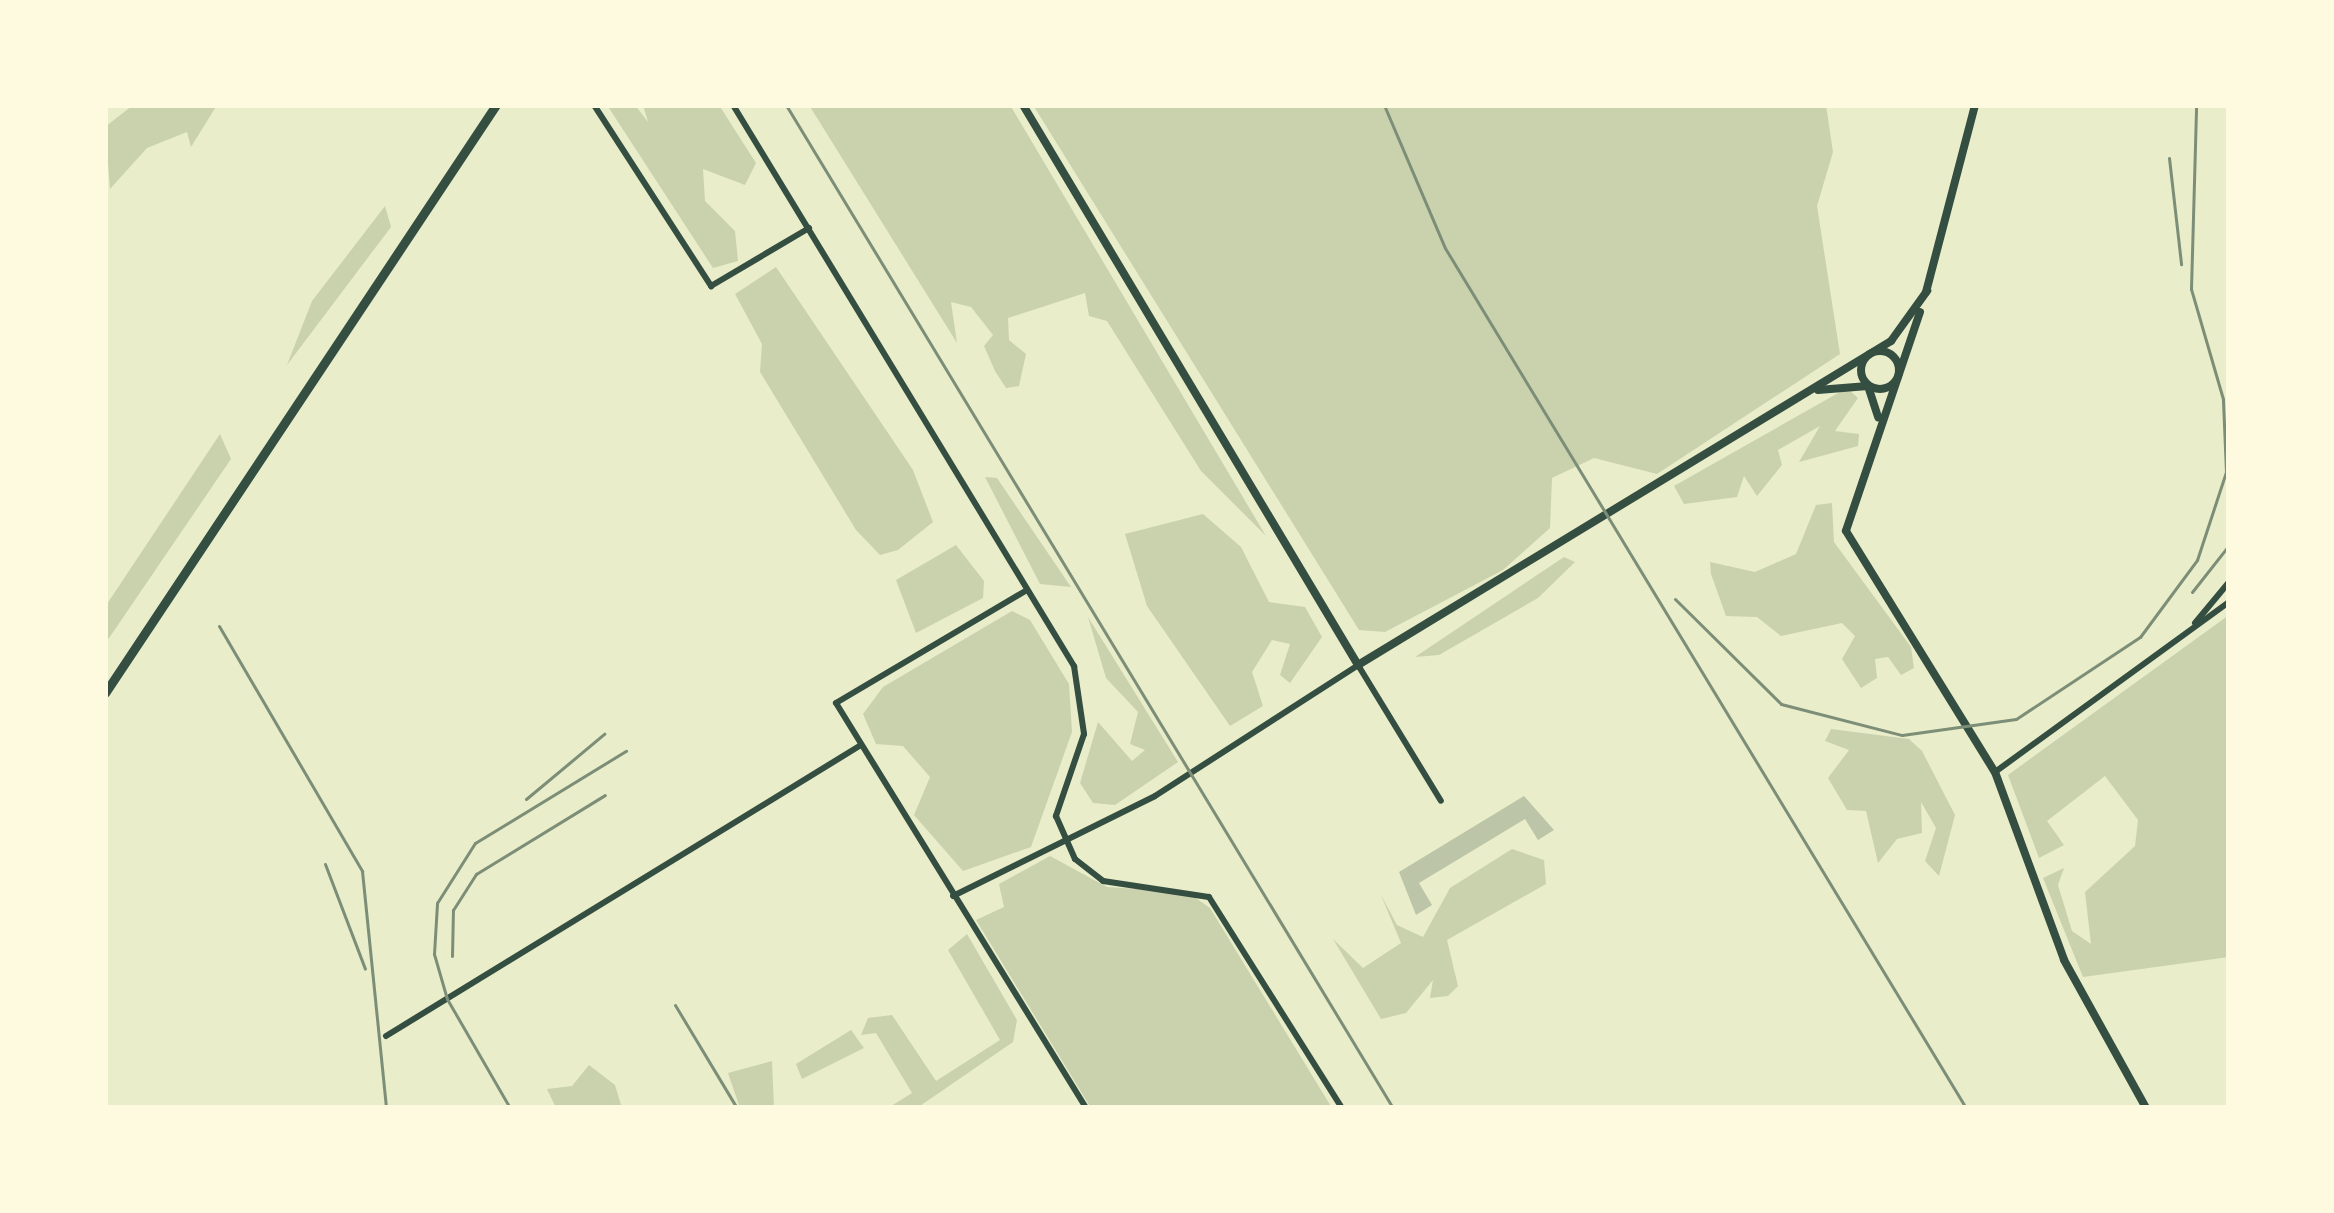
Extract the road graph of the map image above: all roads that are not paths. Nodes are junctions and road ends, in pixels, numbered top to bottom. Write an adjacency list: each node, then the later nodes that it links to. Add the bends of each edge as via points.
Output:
1 (496, 105): 18 (highway)
2 (593, 105): 6 (street, via 711,286)
3 (733, 105): 6 (street)
4 (1023, 105): 17 (street)
5 (1976, 105): 7 (street)
6 (809, 228): 14 (street)
7 (1927, 291): 8 (street, via 1905,328); 9 (street)
8 (1870, 353): 9 (street, via 1892,355); 10 (street); 11 (street)
9 (1899, 377): 10 (street); 12 (street)
10 (1868, 386): 11 (street); 12 (street, via 1880,405)
11 (1807, 394): 17 (street)
12 (1871, 441): 20 (street, via 1846,531)
13 (2229, 582): 16 (street)
14 (1028, 590): 19 (street, via 836,703); 22 (street, via 1087,702 1057,800)
15 (2229, 602): 16 (street)
16 (2181, 640): 20 (street)
17 (1358, 665): 21 (street); 22 (street)
18 (105, 693)
19 (861, 745): 23 (street); 24 (street)
20 (1995, 772): 27 (street, via 2064,960)
21 (1441, 801)
22 (1069, 844): 23 (street); 26 (street, via 1103,881 1209,897)
23 (953, 896): 25 (street)
24 (386, 1036)
25 (1086, 1108)
26 (1342, 1108)
27 (2146, 1108)

